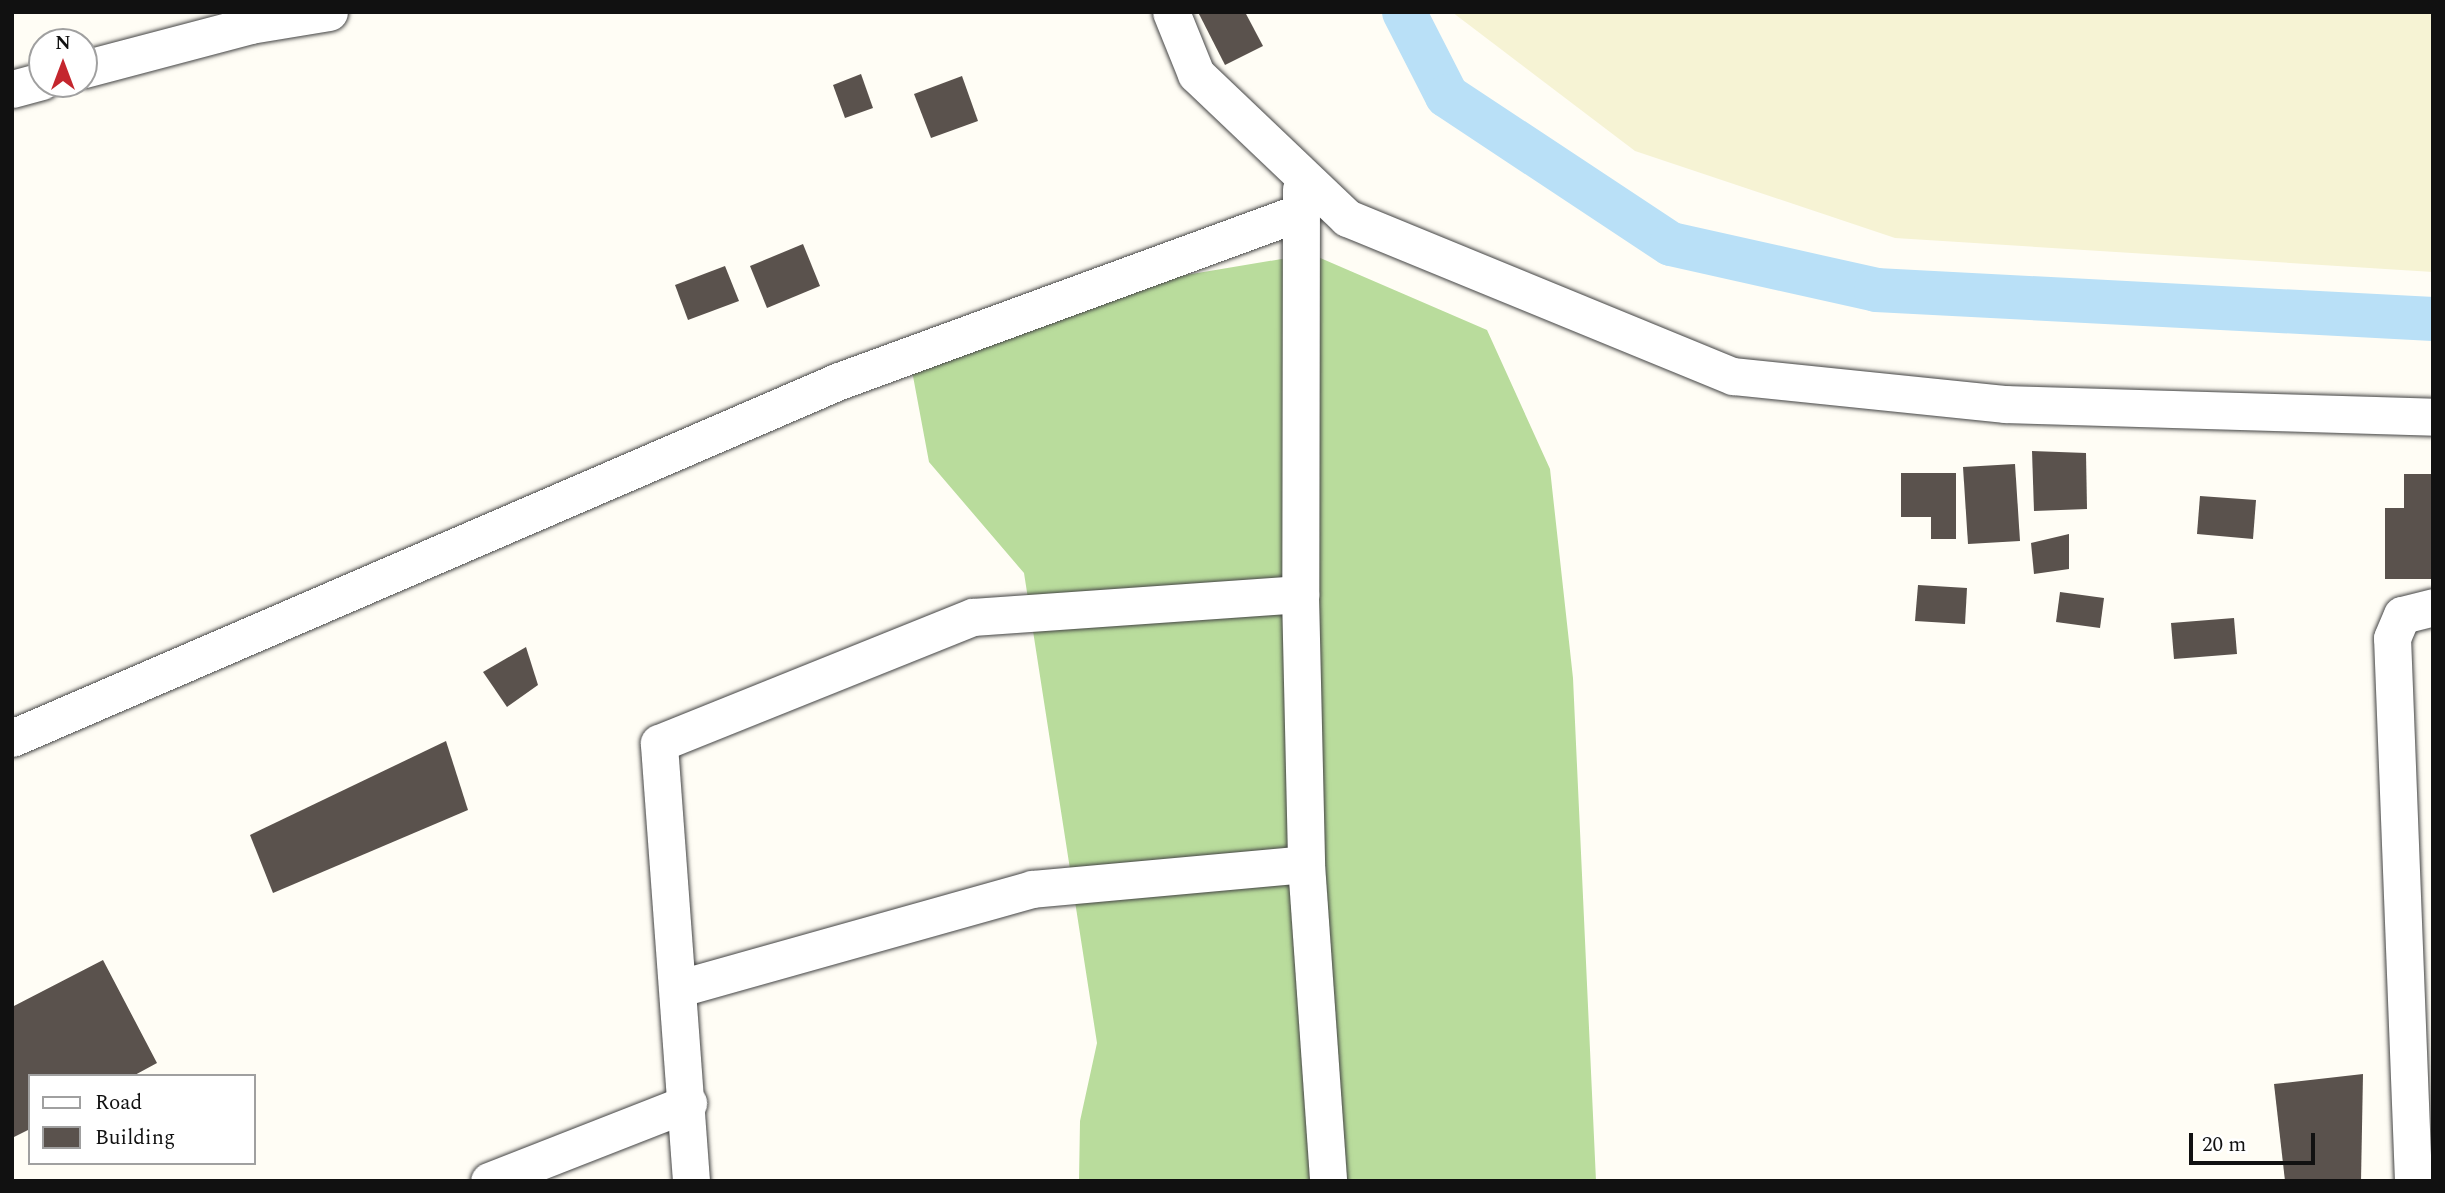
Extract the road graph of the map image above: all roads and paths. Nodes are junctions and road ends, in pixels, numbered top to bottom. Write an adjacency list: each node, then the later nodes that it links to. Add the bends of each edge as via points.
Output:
1 (329, 12): 3 (street, via 250,25)
2 (1171, 12): 4 (street, via 1196,74)
3 (98, 65)
4 (1301, 174): 5 (street); 6 (street, via 1348,218 1733,376 2005,404)
5 (1301, 212): 7 (street); 9 (street, via 839,381)
6 (2433, 417)
7 (1300, 594): 10 (street); 11 (street, via 973,617 659,743)
8 (2433, 607): 16 (street, via 2402,615 2392,638)
9 (12, 738)
10 (1306, 864): 11 (street, via 1032,889); 15 (street)
11 (680, 988): 12 (street)
12 (688, 1103): 13 (street); 14 (street)
13 (489, 1181)
14 (691, 1181)
15 (1328, 1181)
16 (2413, 1181)

